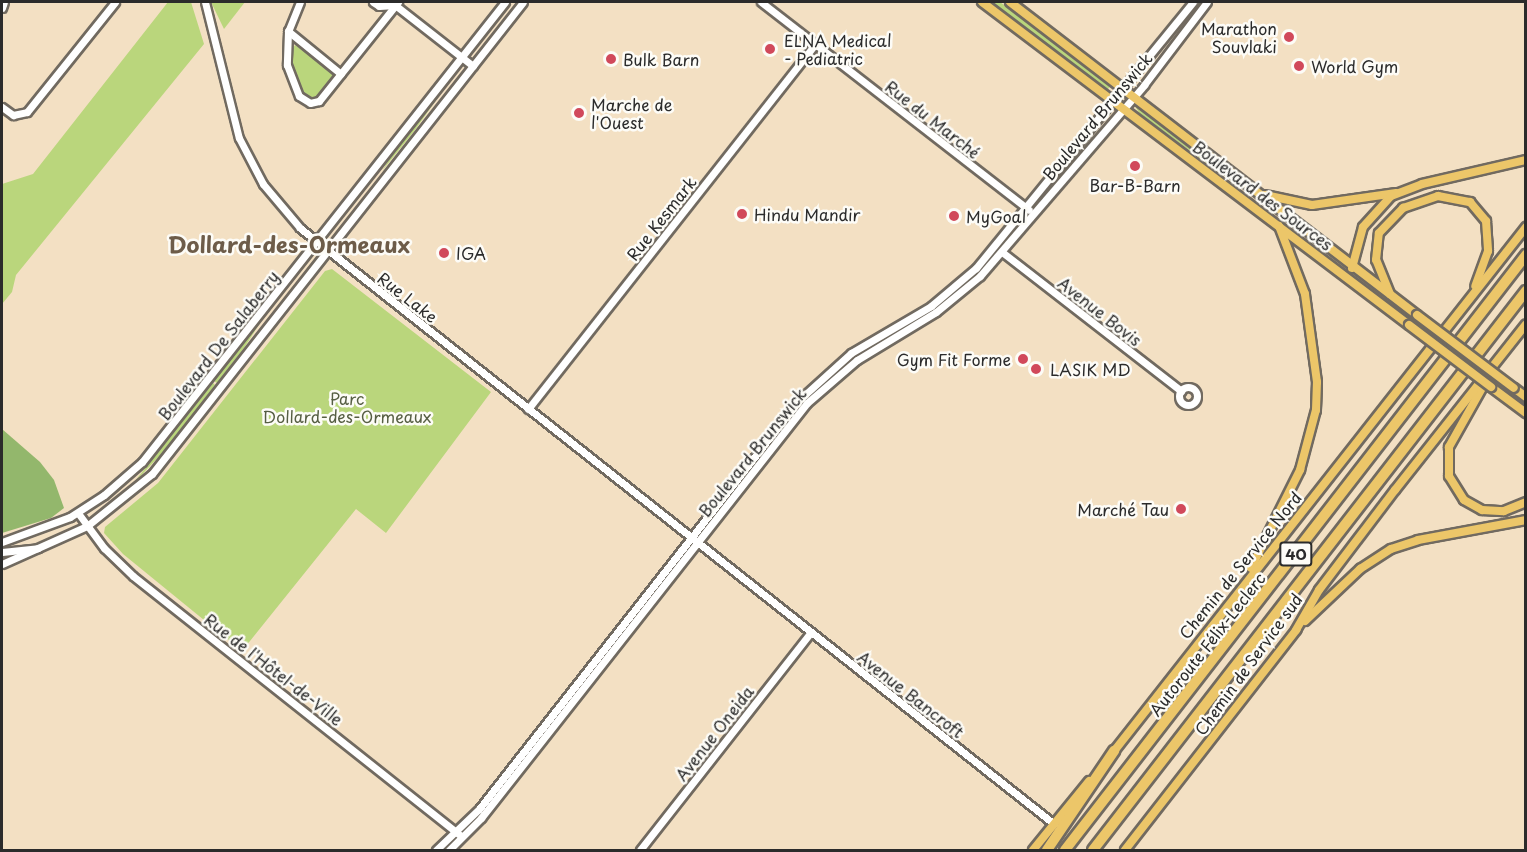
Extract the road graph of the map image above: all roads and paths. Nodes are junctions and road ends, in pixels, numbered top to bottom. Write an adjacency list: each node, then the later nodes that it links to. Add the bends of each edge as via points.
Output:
1 (115, 2): 21 (street, via 27,112 13,115)
2 (205, 2): 30 (street, Rue Lake, via 243,147 278,204)
3 (300, 2): 13 (street)
4 (373, 2): 12 (street, via 379,6)
5 (505, 2): 15 (street, Boulevard De Salaberry)
6 (523, 2): 16 (street, Boulevard De Salaberry)
7 (761, 2): 14 (street, Rue du Marché)
8 (982, 2): 20 (main road, Boulevard des Sources)
9 (1010, 2): 18 (main road, Boulevard des Sources)
10 (1193, 2): 18 (street, Boulevard Brunswick)
11 (1207, 2): 19 (street, Boulevard Brunswick)
12 (396, 3): 15 (street); 17 (street)
13 (288, 31): 17 (street); 17 (street, via 291,82 305,102 319,101)
14 (815, 44): 26 (street, Rue du Marché); 43 (street, Rue Kesmark)
15 (462, 58): 16 (street); 30 (street, Boulevard De Salaberry)
16 (473, 66): 31 (street, Boulevard De Salaberry)
17 (341, 74)
18 (1124, 90): 19 (main road, Boulevard des Sources); 20 (street, Boulevard Brunswick)
19 (1134, 97): 22 (street, Boulevard Brunswick); 25 (main road, Boulevard des Sources)
20 (1114, 102): 22 (main road, Boulevard des Sources); 26 (street, Boulevard Brunswick)
21 (2, 107)
22 (1123, 108): 27 (street, Boulevard Brunswick); 28 (main road, Boulevard des Sources)
23 (1526, 160): 24 (main road)
24 (1397, 193): 25 (main road, via 1312,205); 34 (main road, via 1367,221)
25 (1263, 195): 34 (main road, Boulevard des Sources)
26 (1026, 208): 27 (street, Rue du Marché); 49 (street, Boulevard Brunswick, via 986,258 953,289 857,349 817,381)
27 (1033, 213): 32 (street, Boulevard Brunswick)
28 (1279, 225): 35 (main road, Boulevard des Sources); 54 (main road, via 1305,294 1317,382 1316,410 1300,470)
29 (1526, 227): 38 (main road, Chemin de Service Nord)
30 (315, 242): 31 (street, Rue Lake); 46 (street, Boulevard De Salaberry, via 154,448 116,486)
31 (327, 252): 43 (street, Rue Lake); 48 (street, Boulevard De Salaberry, via 157,468 126,498)
32 (1002, 252): 41 (street, Avenue Bovis); 49 (street, Boulevard Brunswick, via 956,298 861,357 821,389)
33 (1526, 255): 67 (highway, Autoroute Félix-Leclerc / 40)
34 (1352, 265): 35 (main road); 37 (main road, Boulevard des Sources)
35 (1351, 280): 44 (main road, Boulevard des Sources, bridge)
36 (1526, 291): 68 (highway, 40)
37 (1390, 294): 38 (main road, via 1376,260 1382,229 1412,203 1448,196 1475,206 1488,227 1486,258); 42 (main road, Boulevard des Sources, bridge)
38 (1470, 297): 54 (main road, Chemin de Service Nord)
39 (1526, 324): 40 (main road, Chemin de Service sud)
40 (1494, 366): 45 (main road, via 1451,441 1447,470 1459,495 1475,507 1504,511); 56 (main road, Chemin de Service sud, via 1326,581)
41 (1181, 391)
42 (1526, 397)
43 (528, 409): 49 (street, Rue Lake)
44 (1526, 413)
45 (1526, 502)
46 (78, 513): 48 (street, Rue de l'Hôtel-de-Ville); 50 (street, Boulevard De Salaberry, via 37,532)
47 (1526, 520): 56 (main road, via 1418,540 1391,549 1360,569)
48 (87, 526): 51 (street, Boulevard De Salaberry); 60 (street, Rue de l'Hôtel-de-Ville, via 133,576)
49 (694, 540): 55 (street, Rue Lake); 60 (street, Boulevard Brunswick); 61 (street, Boulevard Brunswick)
50 (2, 542)
51 (44, 547): 52 (street, Boulevard De Salaberry); 53 (street, Boulevard De Salaberry)
52 (2, 552)
53 (2, 564)
54 (1242, 584): 58 (main road, Chemin de Service Nord)
55 (751, 587): 57 (street, Avenue Bancroft)
56 (1296, 630): 69 (main road, Chemin de Service sud)
57 (810, 633): 59 (street, Avenue Bancroft); 64 (street, Avenue Oneida)
58 (1114, 751): 59 (main road, Chemin de Service Nord); 66 (highway)
59 (1054, 824): 65 (main road, Chemin de Service Nord)
60 (457, 832): 61 (street, Rue de l'Hôtel-de-Ville); 62 (street, Boulevard Brunswick)
61 (463, 838): 63 (street, Boulevard Brunswick)
62 (436, 850)
63 (449, 850)
64 (640, 850)
65 (1033, 850)
66 (1047, 850)
67 (1065, 850)
68 (1093, 850)
69 (1125, 850)

